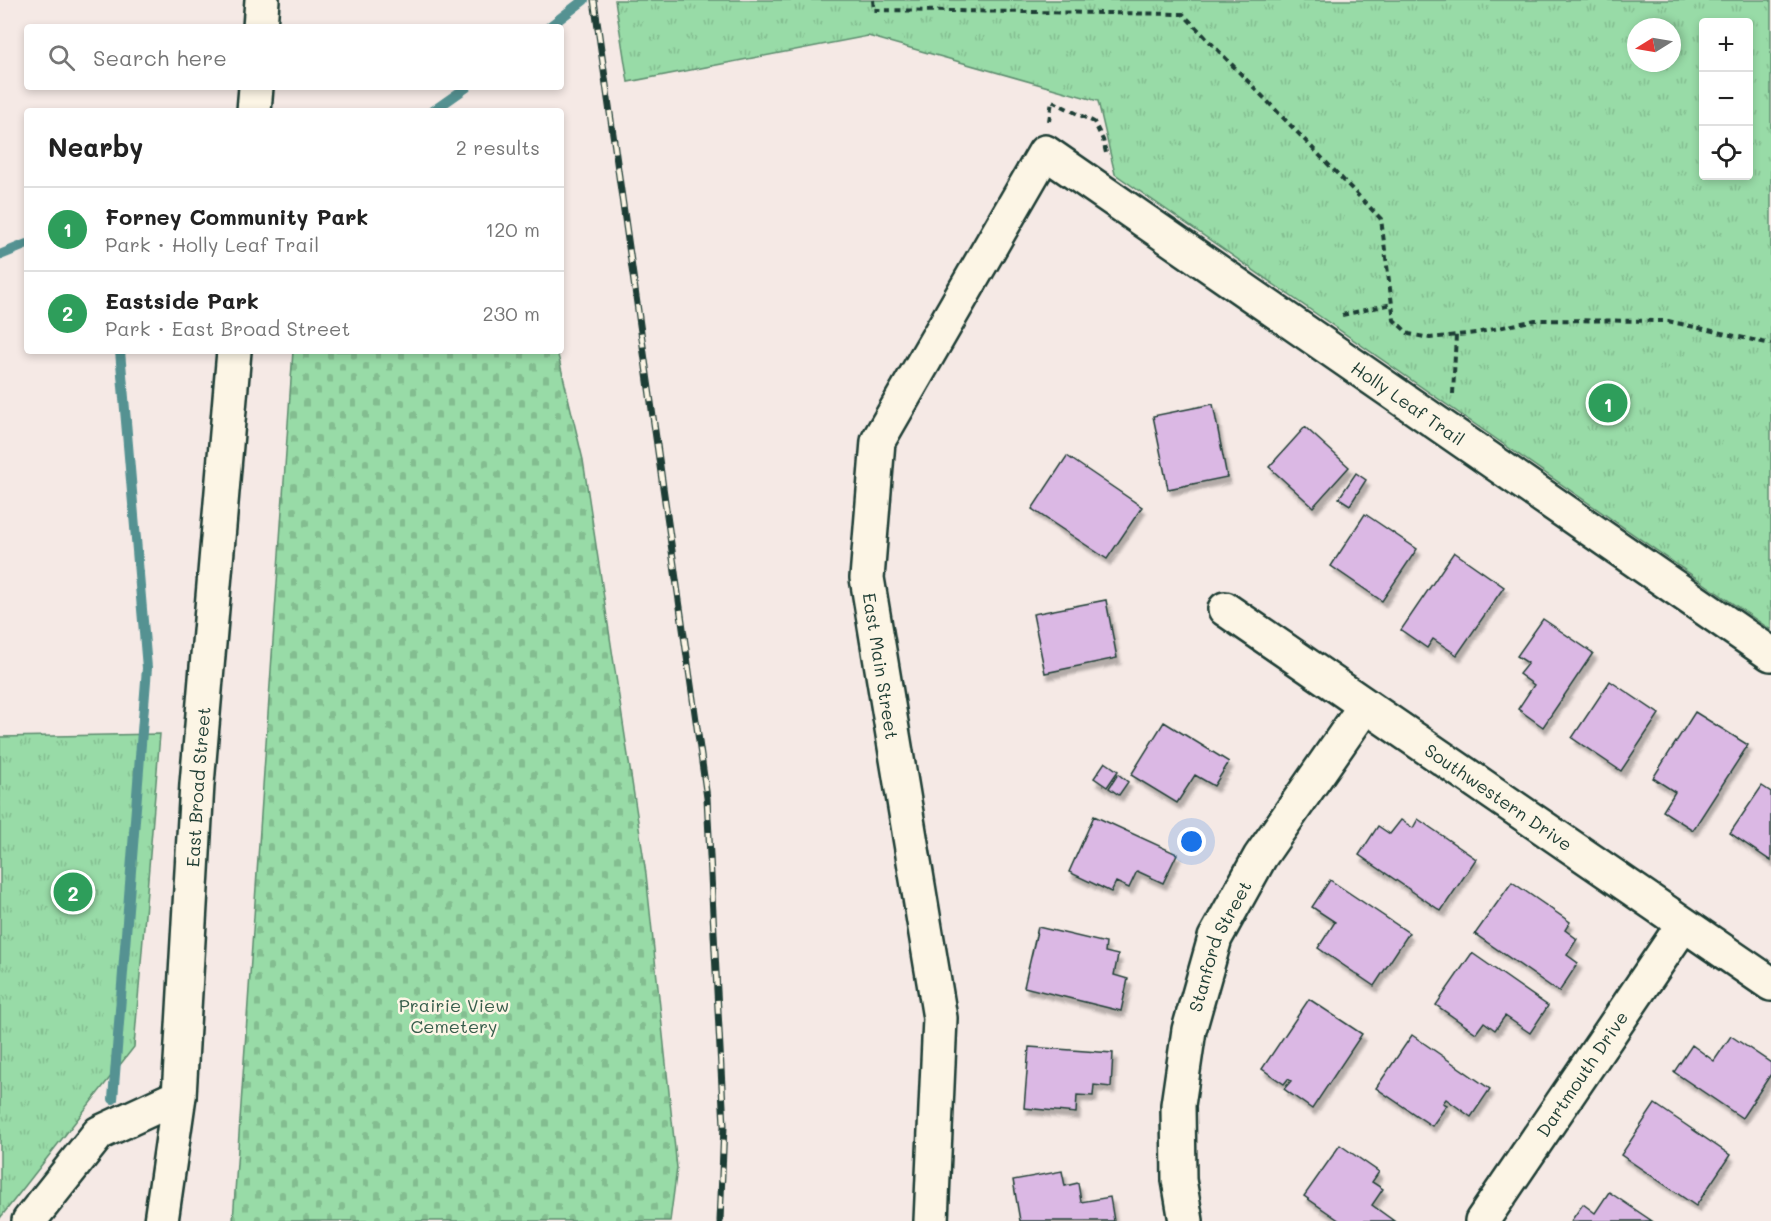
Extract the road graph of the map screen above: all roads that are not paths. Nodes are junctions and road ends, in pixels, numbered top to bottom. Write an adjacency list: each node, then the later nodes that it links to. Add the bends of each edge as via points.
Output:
1 (262, 0): 2 (street)
2 (260, 24)
3 (256, 90): 4 (street)
4 (254, 108)
5 (1045, 152): 8 (street, Holly Leaf Trail); 15 (street, East Main Street, via 878,441 867,578 940,1018)
6 (234, 354): 12 (street, East Broad Street, via 197,784)
7 (1225, 609): 9 (street, Southwestern Drive)
8 (1771, 654)
9 (1365, 706): 10 (street, Southwestern Drive); 16 (street, Stanford Street, via 1260,857 1215,938 1189,1030 1178,1104 1179,1180)
10 (1683, 925): 11 (street, Southwestern Drive); 17 (street, Dartmouth Drive)
11 (1771, 984)
12 (179, 1096): 13 (street, via 99,1133); 14 (street, East Broad Street)
13 (29, 1221)
14 (161, 1221)
15 (931, 1221)
16 (1186, 1221)
17 (1482, 1221)

